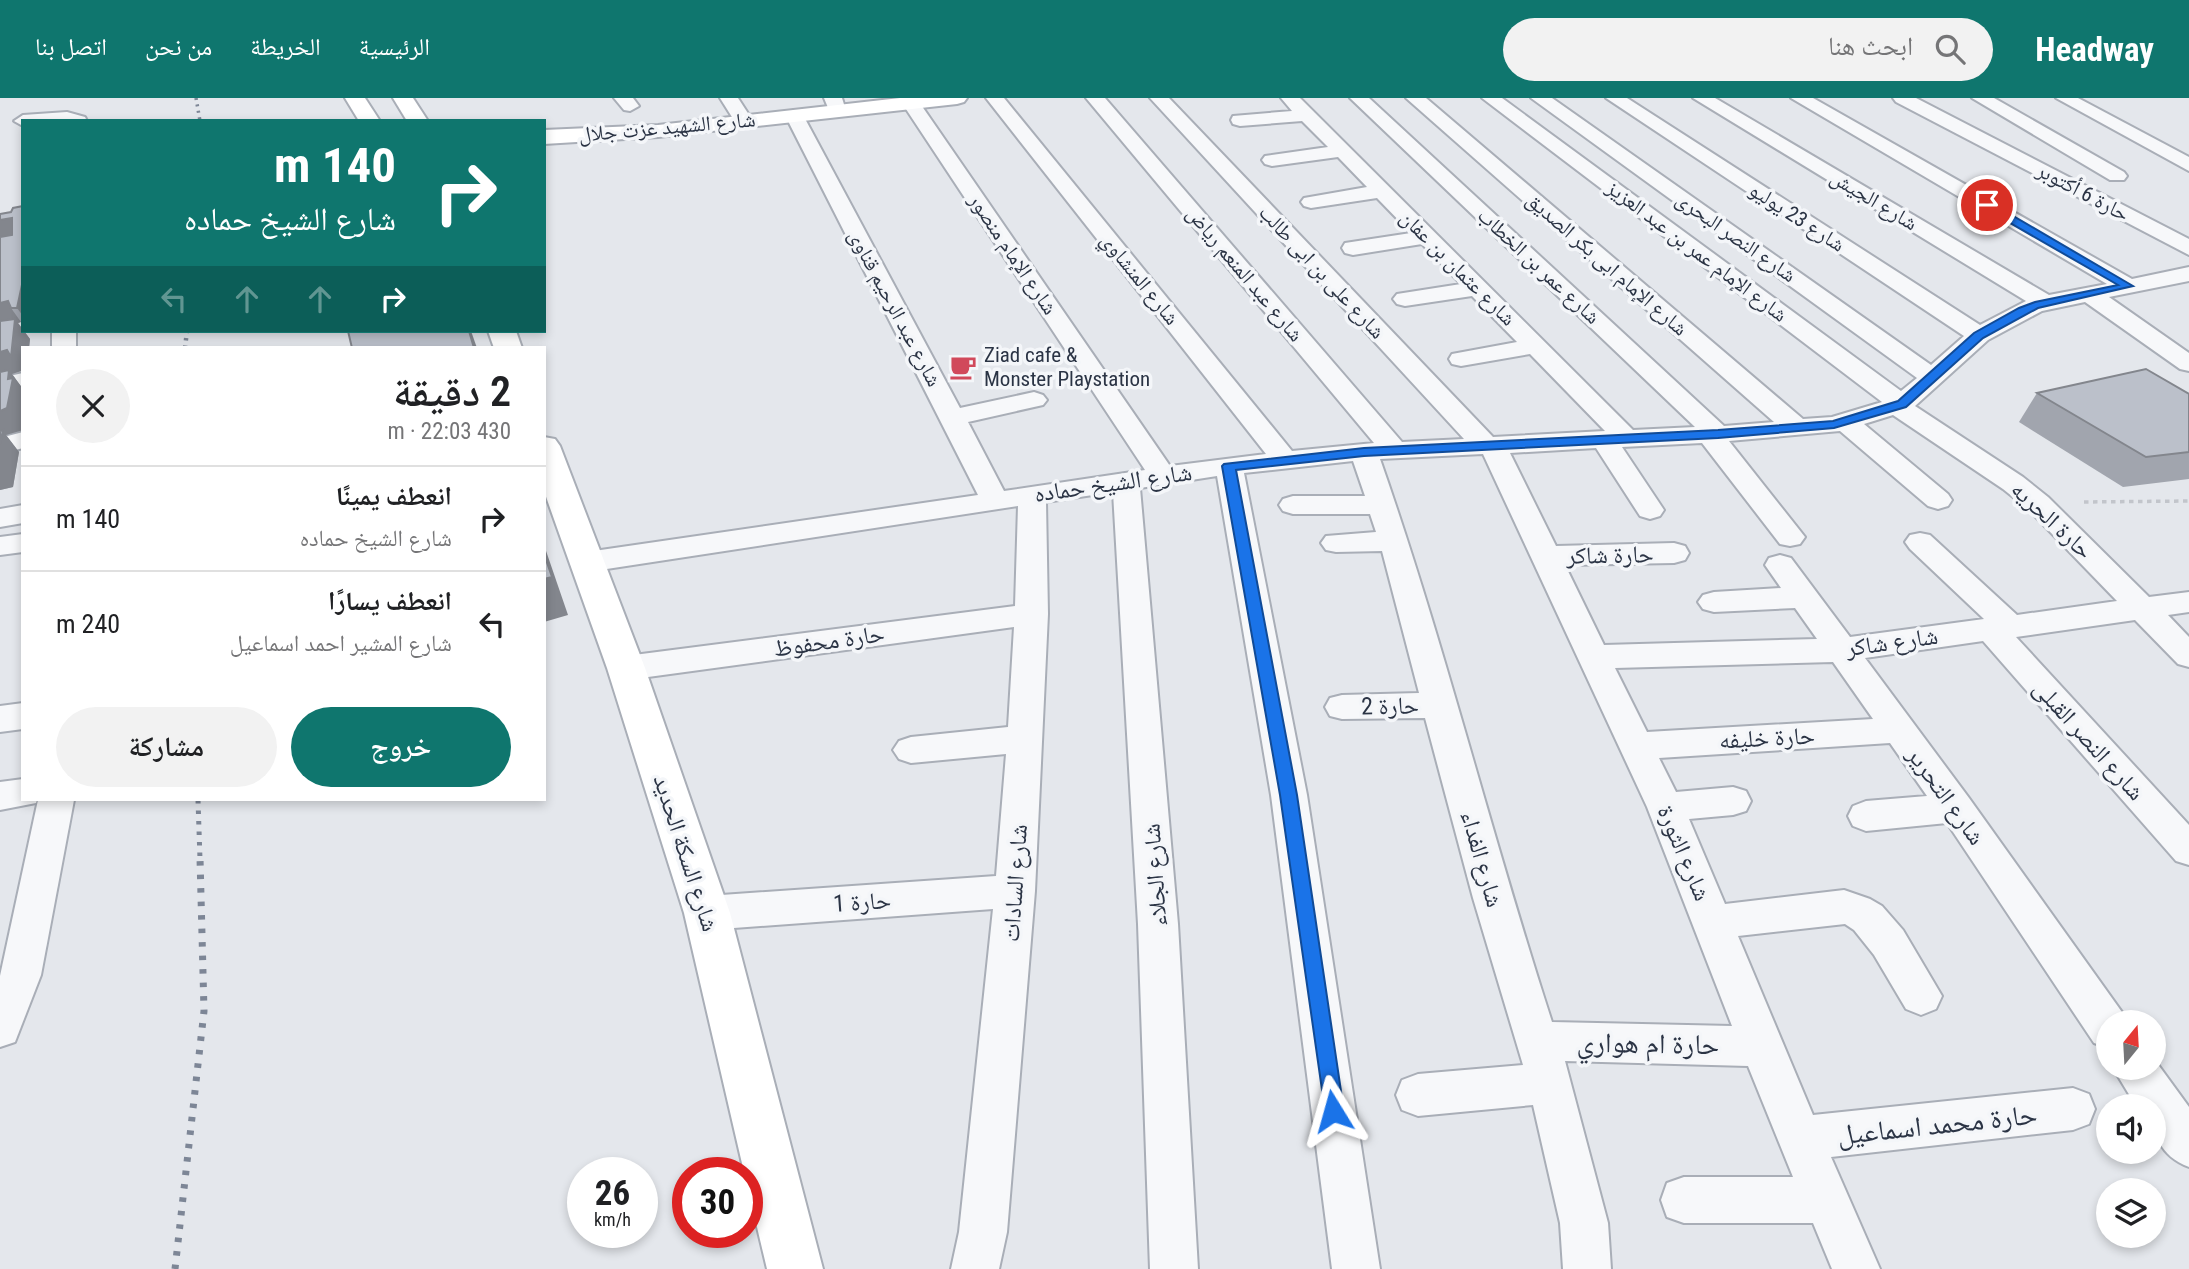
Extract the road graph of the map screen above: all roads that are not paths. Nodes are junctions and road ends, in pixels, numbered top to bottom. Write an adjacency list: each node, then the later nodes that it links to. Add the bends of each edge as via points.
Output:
1 (355, 98): 25 (street)
2 (402, 98): 26 (street)
3 (729, 98): 29 (street)
4 (957, 98): 19 (street, شارع الشهيد عزت جلال)
5 (995, 98): 65 (street, شارع المنشاوي)
6 (1096, 98): 64 (street, شارع عبد المنعم رياض)
7 (1159, 98): 62 (street, شارع على بن ابى طالب)
8 (1290, 98): 22 (street, شارع عثمان بن عفان)
9 (1359, 98): 58 (street, شارع عمر بن الخطاب)
10 (1415, 98): 57 (street, شارع الإمام ابى بكر الصديق)
11 (1491, 98): 54 (street, شارع الإمام عمر بن عبد العزيز)
12 (1540, 98): 50 (street, شارع النصر البحرى)
13 (1615, 98): 46 (street, شارع 23 يوليو)
14 (1702, 98): 45 (street, شارع الجيش)
15 (1800, 98): 41 (street)
16 (1902, 98): 40 (street, حارة 6 أكتوبر)
17 (1981, 98): 35 (street)
18 (2065, 98): 34 (street)
19 (911, 103): 20 (street, شارع الشهيد عزت جلال); 67 (street, شارع الإمام منصور)
20 (835, 104): 21 (street, شارع الشهيد عزت جلال)
21 (794, 115): 29 (street, شارع الشهيد عزت جلال); 55 (street, شارع عبد الرحيم قناوى)
22 (1307, 115): 27 (street); 32 (street, شارع عثمان بن عفان)
23 (45, 119): 24 (street)
24 (72, 119)
25 (368, 119)
26 (417, 119)
27 (1240, 120)
28 (21, 121): 30 (street)
29 (744, 121): 31 (street, شارع الشهيد عزت جلال)
30 (0, 123)
31 (546, 137)
32 (1342, 151): 33 (street); 36 (street, شارع عثمان بن عفان)
33 (1272, 160)
34 (2189, 165)
35 (2117, 176)
36 (1383, 191): 37 (street); 38 (street, شارع عثمان بن عفان)
37 (1311, 202)
38 (1426, 237): 39 (street); 42 (street, شارع عثمان بن عفان)
39 (1353, 247)
40 (2189, 268): 41 (street, شارع الشيخ حماده)
41 (2128, 286): 43 (street, شارع الشيخ حماده)
42 (1477, 288): 44 (street); 47 (street, شارع عثمان بن عفان)
43 (2088, 293): 45 (street, شارع الشيخ حماده); 49 (street)
44 (1405, 299)
45 (2046, 303): 46 (street, شارع الشيخ حماده, via 2023,310)
46 (1979, 335): 50 (street, شارع الشيخ حماده)
47 (1535, 346): 48 (street); 59 (street, شارع عثمان بن عفان)
48 (1461, 359)
49 (2189, 364)
50 (1933, 377): 54 (street, شارع الشيخ حماده)
51 (21, 381): 52 (street)
52 (0, 386)
53 (1034, 400): 55 (street)
54 (1900, 405): 56 (street, شارع الشيخ حماده); 87 (street, حارة الحريه, via 2038,503)
55 (952, 418): 68 (street, شارع عبد الرحيم قناوى)
56 (1845, 422): 57 (street, شارع الشيخ حماده); 69 (street)
57 (1798, 429): 58 (street, شارع الشيخ حماده)
58 (1714, 434): 59 (street, شارع الشيخ حماده); 80 (street, شارع عمر بن الخطاب)
59 (1615, 438): 62 (street, شارع الشيخ حماده); 72 (street, شارع عثمان بن عفان)
60 (21, 441): 61 (street)
61 (0, 446)
62 (1489, 446): 64 (street, شارع الشيخ حماده); 82 (street, شارع الثورة)
63 (546, 451): 83 (street, شارع السكة الحديد)
64 (1379, 451): 65 (street, شارع الشيخ حماده); 71 (street, شارع الفداء)
65 (1285, 460): 66 (street, شارع الشيخ حماده)
66 (1229, 466): 67 (street, شارع الشيخ حماده); 129 (street, via 1289,795)
67 (1144, 479): 68 (street, شارع الشيخ حماده); 128 (street, شارع الجلاء)
68 (1014, 498): 83 (street, شارع الشيخ حماده); 88 (street, شارع السادات)
69 (1938, 500)
70 (1293, 505): 71 (street)
71 (1382, 505): 75 (street, شارع الفداء)
72 (1650, 510)
73 (21, 514): 74 (street)
74 (0, 518)
75 (1395, 541): 76 (street); 94 (street, شارع الفداء)
76 (1336, 542)
77 (1920, 542): 89 (street, شارع النصر القبلى)
78 (21, 543): 79 (street)
79 (0, 546)
80 (1785, 551): 84 (street, شارع التحرير)
81 (1674, 553): 82 (street, حارة شاكر)
82 (1546, 556): 92 (street, شارع الثورة)
83 (587, 562): 93 (street, شارع السكة الحديد)
84 (1803, 597): 85 (street); 90 (street, شارع التحرير)
85 (1714, 602)
86 (2189, 602): 87 (street, شارع شاكر)
87 (2141, 608): 89 (street, شارع شاكر); 91 (street, حارة الحريه)
88 (1032, 614): 93 (street, حارة محفوظ); 99 (street, شارع السادات)
89 (2000, 627): 90 (street, شارع شاكر); 109 (street, شارع النصر القبلى)
90 (1840, 650): 92 (street, شارع شاكر); 98 (street, شارع التحرير)
91 (2189, 656)
92 (1593, 657): 100 (street, شارع الثورة)
93 (626, 668): 111 (street, شارع السكة الحديد)
94 (1439, 705): 95 (street, حارة 2); 116 (street, شارع الفداء)
95 (1342, 707)
96 (21, 716): 97 (street)
97 (0, 719)
98 (1898, 730): 100 (street, حارة خليفه); 107 (street, شارع التحرير)
99 (1024, 739): 101 (street); 110 (street, شارع السادات)
100 (1636, 746): 106 (street, شارع الثورة)
101 (911, 750)
102 (21, 793): 103 (street)
103 (0, 796)
104 (56, 801): 115 (street, via 21,975)
105 (1733, 801): 106 (street)
106 (1665, 807): 112 (street, شارع الثورة)
107 (1956, 808): 108 (street); 114 (street, شارع التحرير)
108 (1866, 816)
109 (2189, 850)
110 (1016, 891): 111 (street, حارة 1); 127 (street, شارع السادات, via 983,1232)
111 (707, 913): 126 (street, شارع السكة الحديد)
112 (1713, 922): 113 (street, via 1844,907 1859,910 1871,920); 117 (street, شارع الثورة)
113 (1921, 996)
114 (2096, 1010)
115 (0, 1028)
116 (1536, 1041): 117 (street, حارة ام هواري); 119 (street, شارع الفداء)
117 (1760, 1046): 122 (street, شارع الثورة)
118 (2143, 1080): 123 (street)
119 (1550, 1083): 120 (street); 130 (street, شارع الفداء, via 1584,1223)
120 (1418, 1095)
121 (2073, 1109): 122 (street, حارة محمد اسماعيل)
122 (1800, 1138): 125 (street, شارع الثورة)
123 (2189, 1145)
124 (1684, 1200): 125 (street)
125 (1826, 1200): 131 (street, شارع الثورة)
126 (795, 1269)
127 (975, 1269)
128 (1174, 1269)
129 (1356, 1269)
130 (1587, 1269)
131 (1856, 1269)

